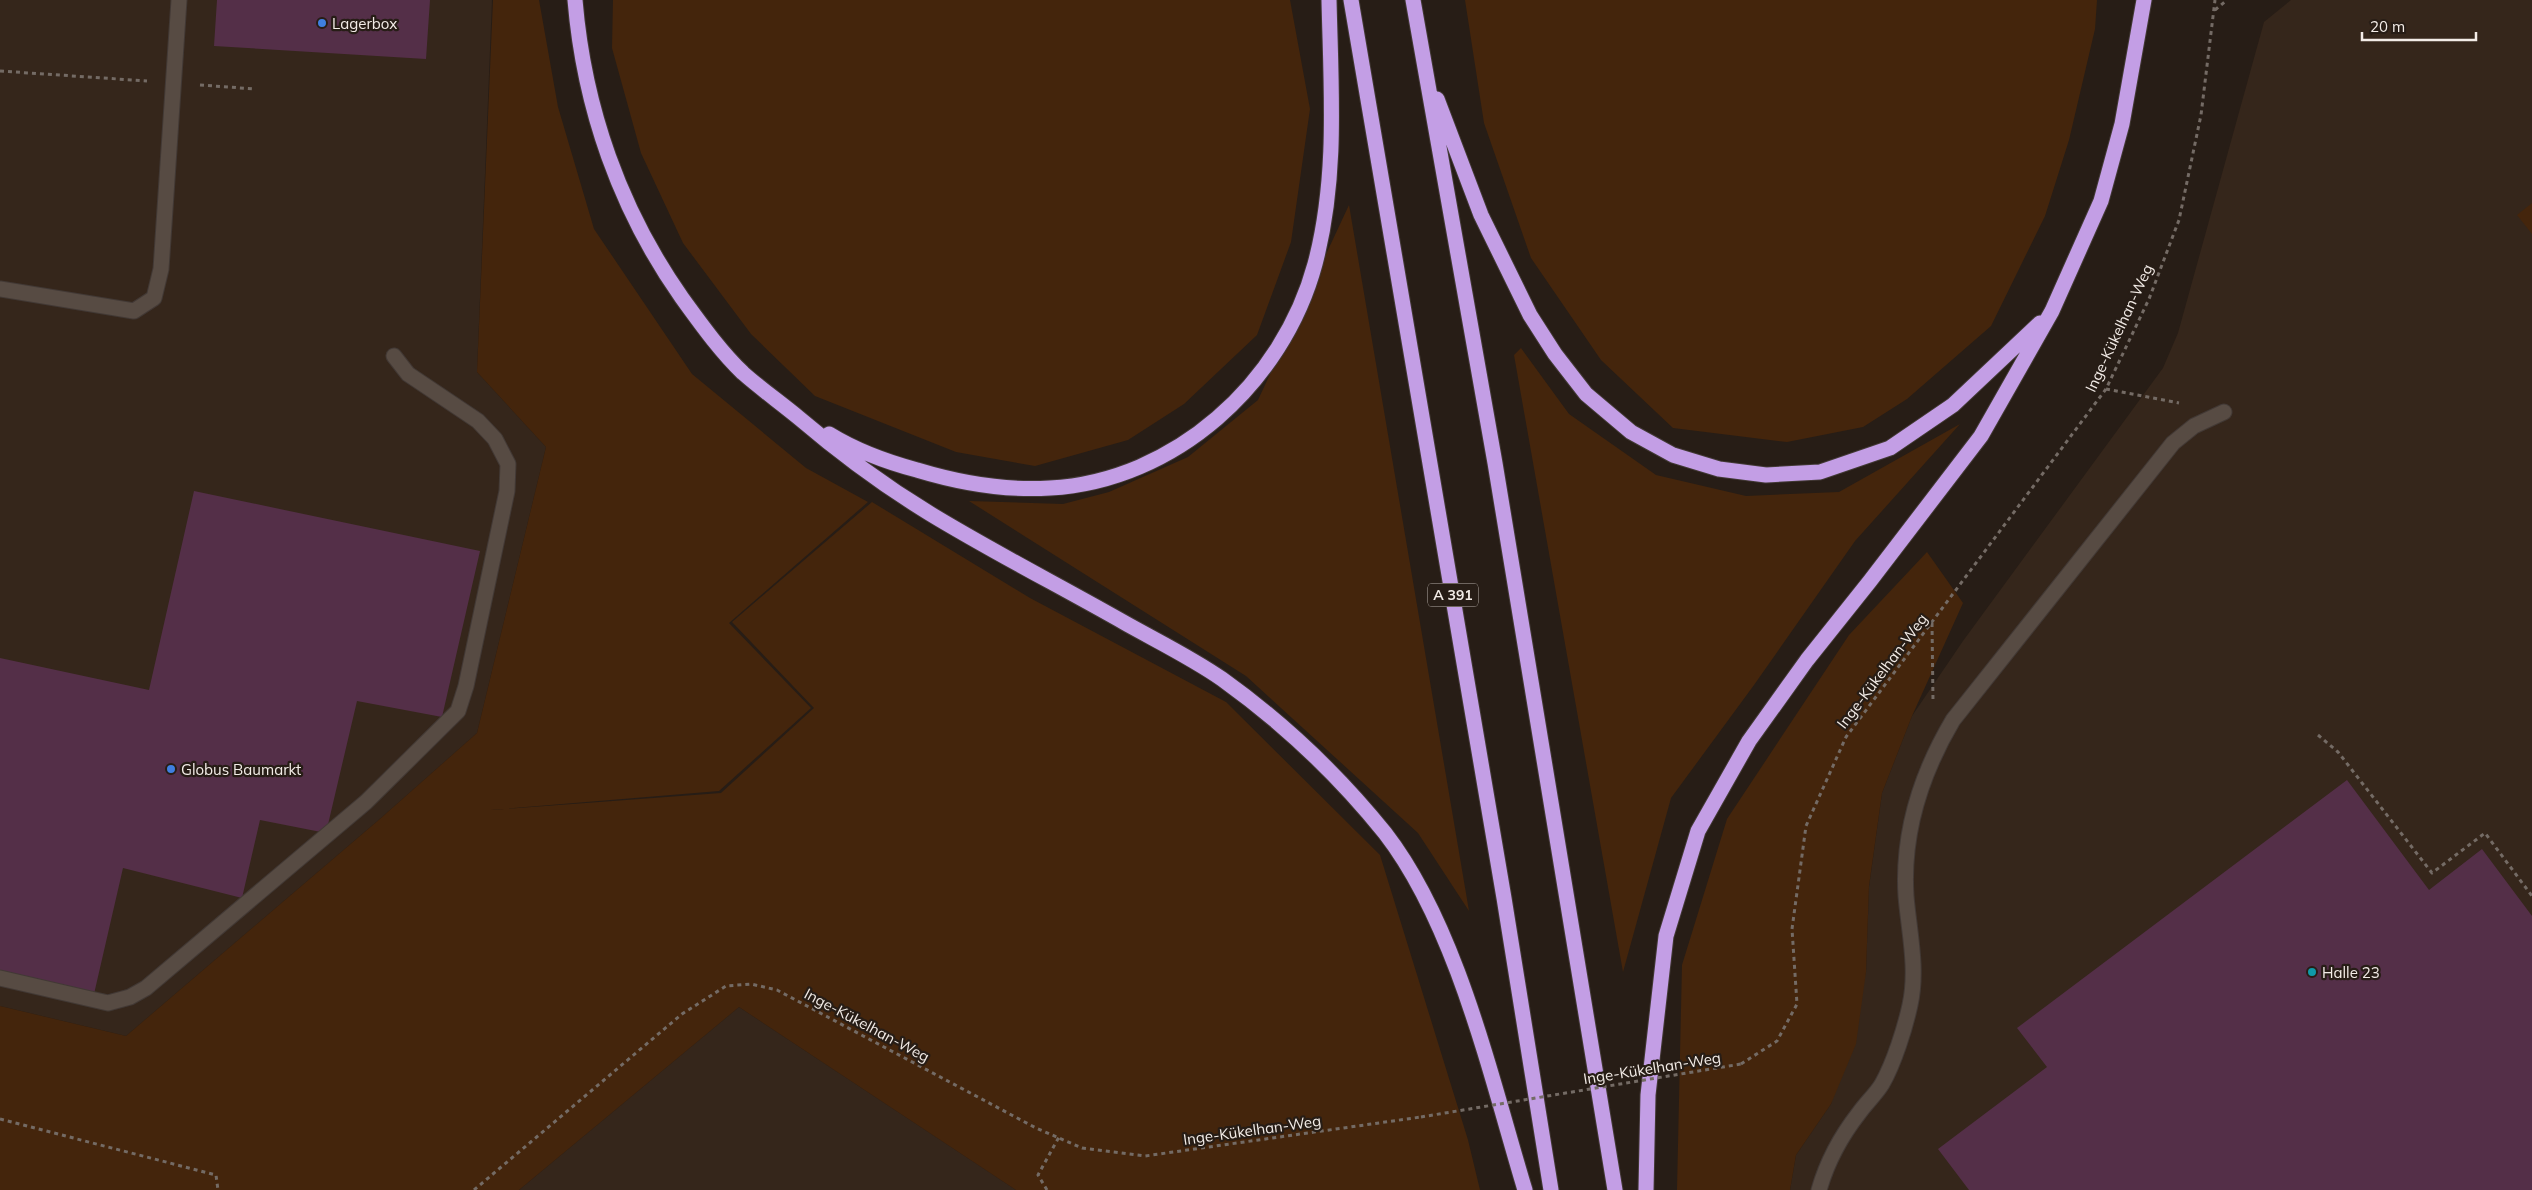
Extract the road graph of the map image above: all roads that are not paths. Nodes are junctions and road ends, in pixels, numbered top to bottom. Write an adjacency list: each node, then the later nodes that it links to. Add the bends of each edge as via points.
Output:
1 (179, 0): 8 (lane, via 161,269 154,298 134,311)
2 (576, 0): 11 (highway, via 586,81 601,138 624,197 658,262 701,325 743,372)
3 (1329, 0): 11 (highway, via 1333,151 1326,212 1314,266 1295,316 1274,355 1246,391 1214,422 1177,447 1121,473 1051,488 1006,488 948,480 893,464 840,441)
4 (1351, 0): 15 (highway, A 391)
5 (1413, 0): 7 (highway)
6 (2144, 0): 9 (highway, via 2122,124 2101,201)
7 (1424, 65): 9 (highway, via 1481,216 1530,315 1554,354 1586,394 1630,432 1674,455 1719,469 1766,475 1820,472 1890,448 1953,405); 16 (highway, via 1495,463)
8 (0, 289)
9 (2052, 311): 17 (highway, via 1982,436 1806,660 1749,741 1698,831 1666,936 1648,1095)
10 (394, 356): 13 (lane, via 408,374 478,421 495,439 508,464 507,491 458,711 366,802 146,988 108,1003)
11 (790, 410): 14 (highway, via 846,458 927,512 1220,677 1277,723 1354,798 1387,836 1431,909 1472,1013)
12 (2224, 412): 18 (lane, via 2194,426 2173,442 1953,720 1934,754 1913,817 1907,859 1906,896 1913,975 1910,1005 1882,1084 1838,1143)
13 (0, 978)
14 (1525, 1190)
15 (1551, 1190)
16 (1615, 1190)
17 (1646, 1190)
18 (1820, 1190)

